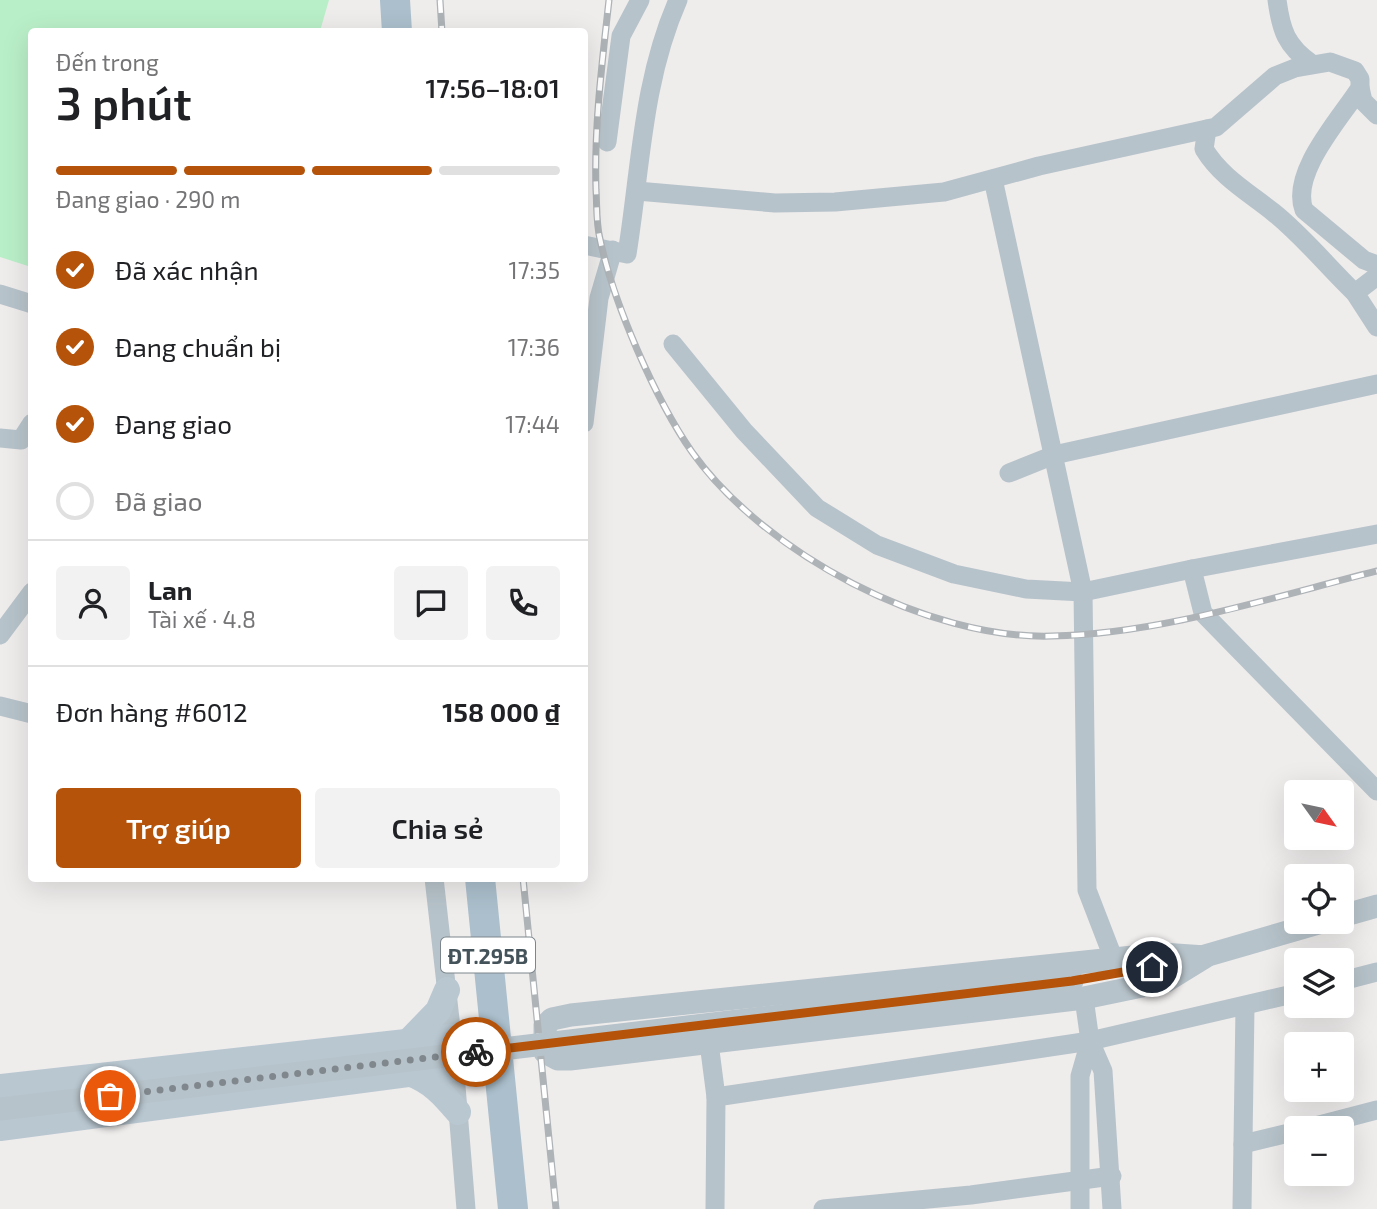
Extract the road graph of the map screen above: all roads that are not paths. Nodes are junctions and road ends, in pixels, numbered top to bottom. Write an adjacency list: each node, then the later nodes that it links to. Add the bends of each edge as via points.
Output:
1 (395, 0): 5 (main road)
2 (640, 0): 10 (street, via 621,36)
3 (678, 0): 12 (street, via 660,41 641,136)
4 (1277, 0): 6 (street, via 1284,37)
5 (397, 28)
6 (1311, 64): 7 (street, via 1342,65); 9 (street, via 1275,76 1216,127)
7 (1366, 82): 8 (street, via 1363,101); 15 (street, via 1304,174 1300,200 1304,210 1364,260)
8 (1377, 116)
9 (1207, 129): 11 (street); 17 (street, via 1204,149 1211,160)
10 (607, 142)
11 (993, 179): 12 (street, via 944,192 835,202 775,203); 26 (street)
12 (637, 191): 14 (street, via 628,254)
13 (588, 246): 14 (street)
14 (613, 250): 23 (street, via 599,298)
15 (1377, 265)
16 (1377, 276): 17 (street)
17 (1354, 293): 20 (street)
18 (0, 294): 19 (street)
19 (28, 303)
20 (1377, 327)
21 (673, 344): 30 (street, via 744,431 817,508 877,545 954,574 1026,589)
22 (1377, 384): 26 (street)
23 (588, 390)
24 (28, 429): 25 (street, via 21,440)
25 (0, 438)
26 (1054, 455): 27 (street); 30 (street)
27 (1009, 473)
28 (1377, 534): 29 (street)
29 (1192, 569): 30 (street); 35 (street, via 1203,613)
30 (1083, 592): 42 (street, via 1087,890)
31 (28, 597): 32 (street)
32 (0, 635)
33 (0, 706): 34 (street)
34 (28, 713)
35 (1377, 791)
36 (434, 882): 45 (street)
37 (480, 882): 50 (main road, ĐT.295B)
38 (1377, 906): 39 (street)
39 (1354, 913)
40 (1284, 933): 41 (street)
41 (1205, 957): 42 (street, via 1162,954); 46 (street)
42 (1114, 960): 48 (street)
43 (1377, 972): 44 (street)
44 (1354, 978)
45 (447, 990): 51 (street); 52 (main road)
46 (1078, 990): 53 (street); 54 (street); 60 (street, bridge)
47 (1284, 996): 49 (street)
48 (708, 999): 54 (street); 54 (street, via 552,1019 545,1026 544,1037 545,1052 558,1059)
49 (1245, 1007): 53 (street); 66 (street)
50 (496, 1032): 51 (main road); 55 (main road, ĐT.295B)
51 (452, 1037): 52 (main road); 56 (street)
52 (412, 1041): 57 (main road, via 432,1052 432,1060); 58 (main road)
53 (1090, 1041): 59 (street); 67 (street, via 1103,1072); 68 (street, via 1080,1076)
54 (709, 1043): 59 (street)
55 (499, 1062): 56 (main road); 72 (main road, ĐT.295B)
56 (454, 1066): 57 (main road); 62 (street)
57 (415, 1072): 62 (main road, via 440,1090); 64 (main road)
58 (0, 1087)
59 (716, 1097): 73 (street)
60 (0, 1109)
61 (1377, 1110): 63 (street)
62 (458, 1112): 71 (street)
63 (1354, 1116)
64 (0, 1128)
65 (1284, 1134): 66 (street)
66 (1243, 1144): 77 (street)
67 (1112, 1176): 68 (street); 76 (street)
68 (1079, 1181): 69 (street); 75 (street)
69 (971, 1202): 70 (street)
70 (853, 1207): 74 (street)
71 (466, 1209)
72 (513, 1209)
73 (715, 1209)
74 (823, 1209)
75 (1080, 1209)
76 (1112, 1209)
77 (1242, 1209)

